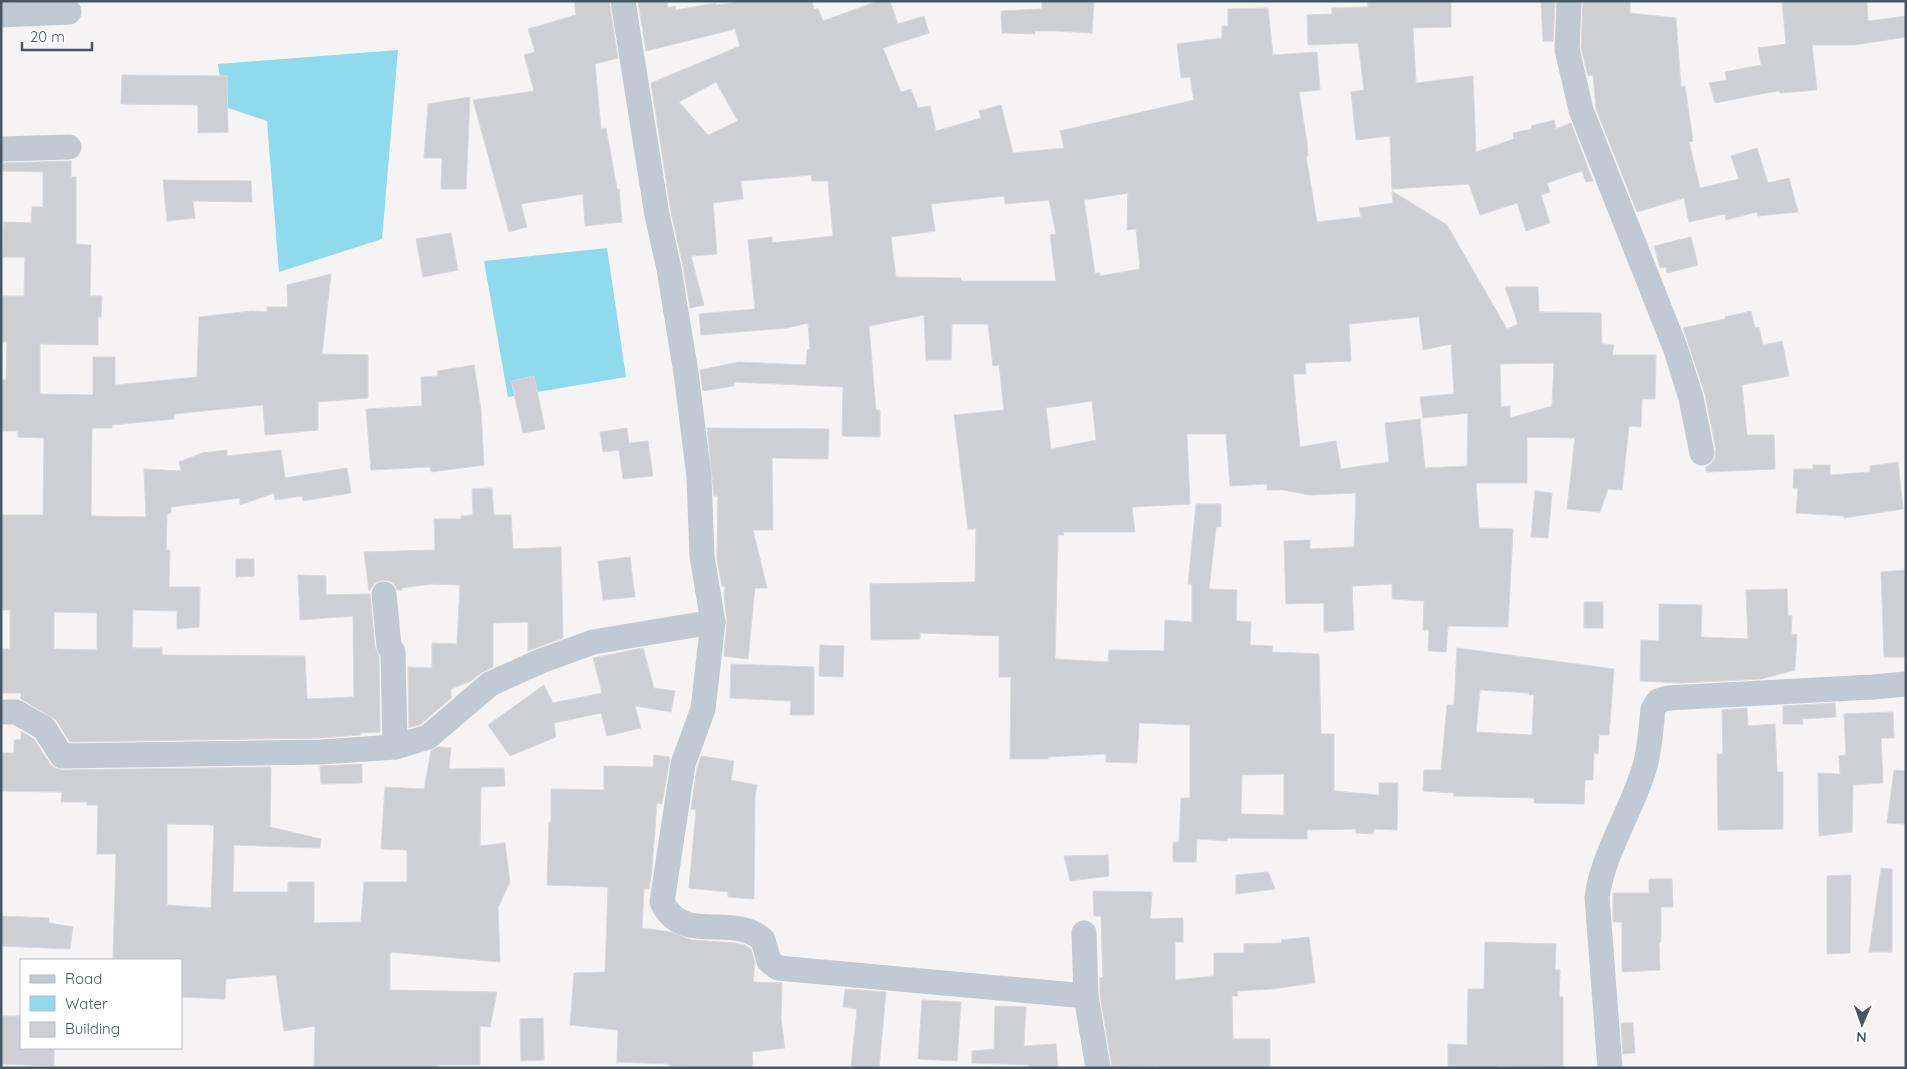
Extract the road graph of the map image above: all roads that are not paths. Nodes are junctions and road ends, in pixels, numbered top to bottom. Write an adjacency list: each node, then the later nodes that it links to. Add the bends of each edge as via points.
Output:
1 (624, 1): 9 (street, via 657,215 686,372 699,477 702,556)
2 (1569, 1): 7 (street, via 1567,49 1581,110 1676,350 1691,398)
3 (69, 12): 4 (street)
4 (1, 15)
5 (69, 147): 6 (street)
6 (1, 149)
7 (1702, 453)
8 (384, 594): 12 (street, via 389,646 393,652)
9 (713, 622): 12 (street, via 593,642 541,661 490,684 428,737); 14 (street, via 703,709 683,764 662,902 672,917 690,926 747,929 763,940 769,961 778,968)
10 (1906, 684): 16 (street, via 1658,701 1653,709 1645,766 1600,875 1597,897)
11 (1, 712): 12 (street, via 16,712 44,728 62,756 321,752)
12 (395, 747)
13 (1084, 933): 14 (street)
14 (1086, 996): 15 (street)
15 (1098, 1068)
16 (1610, 1068)

